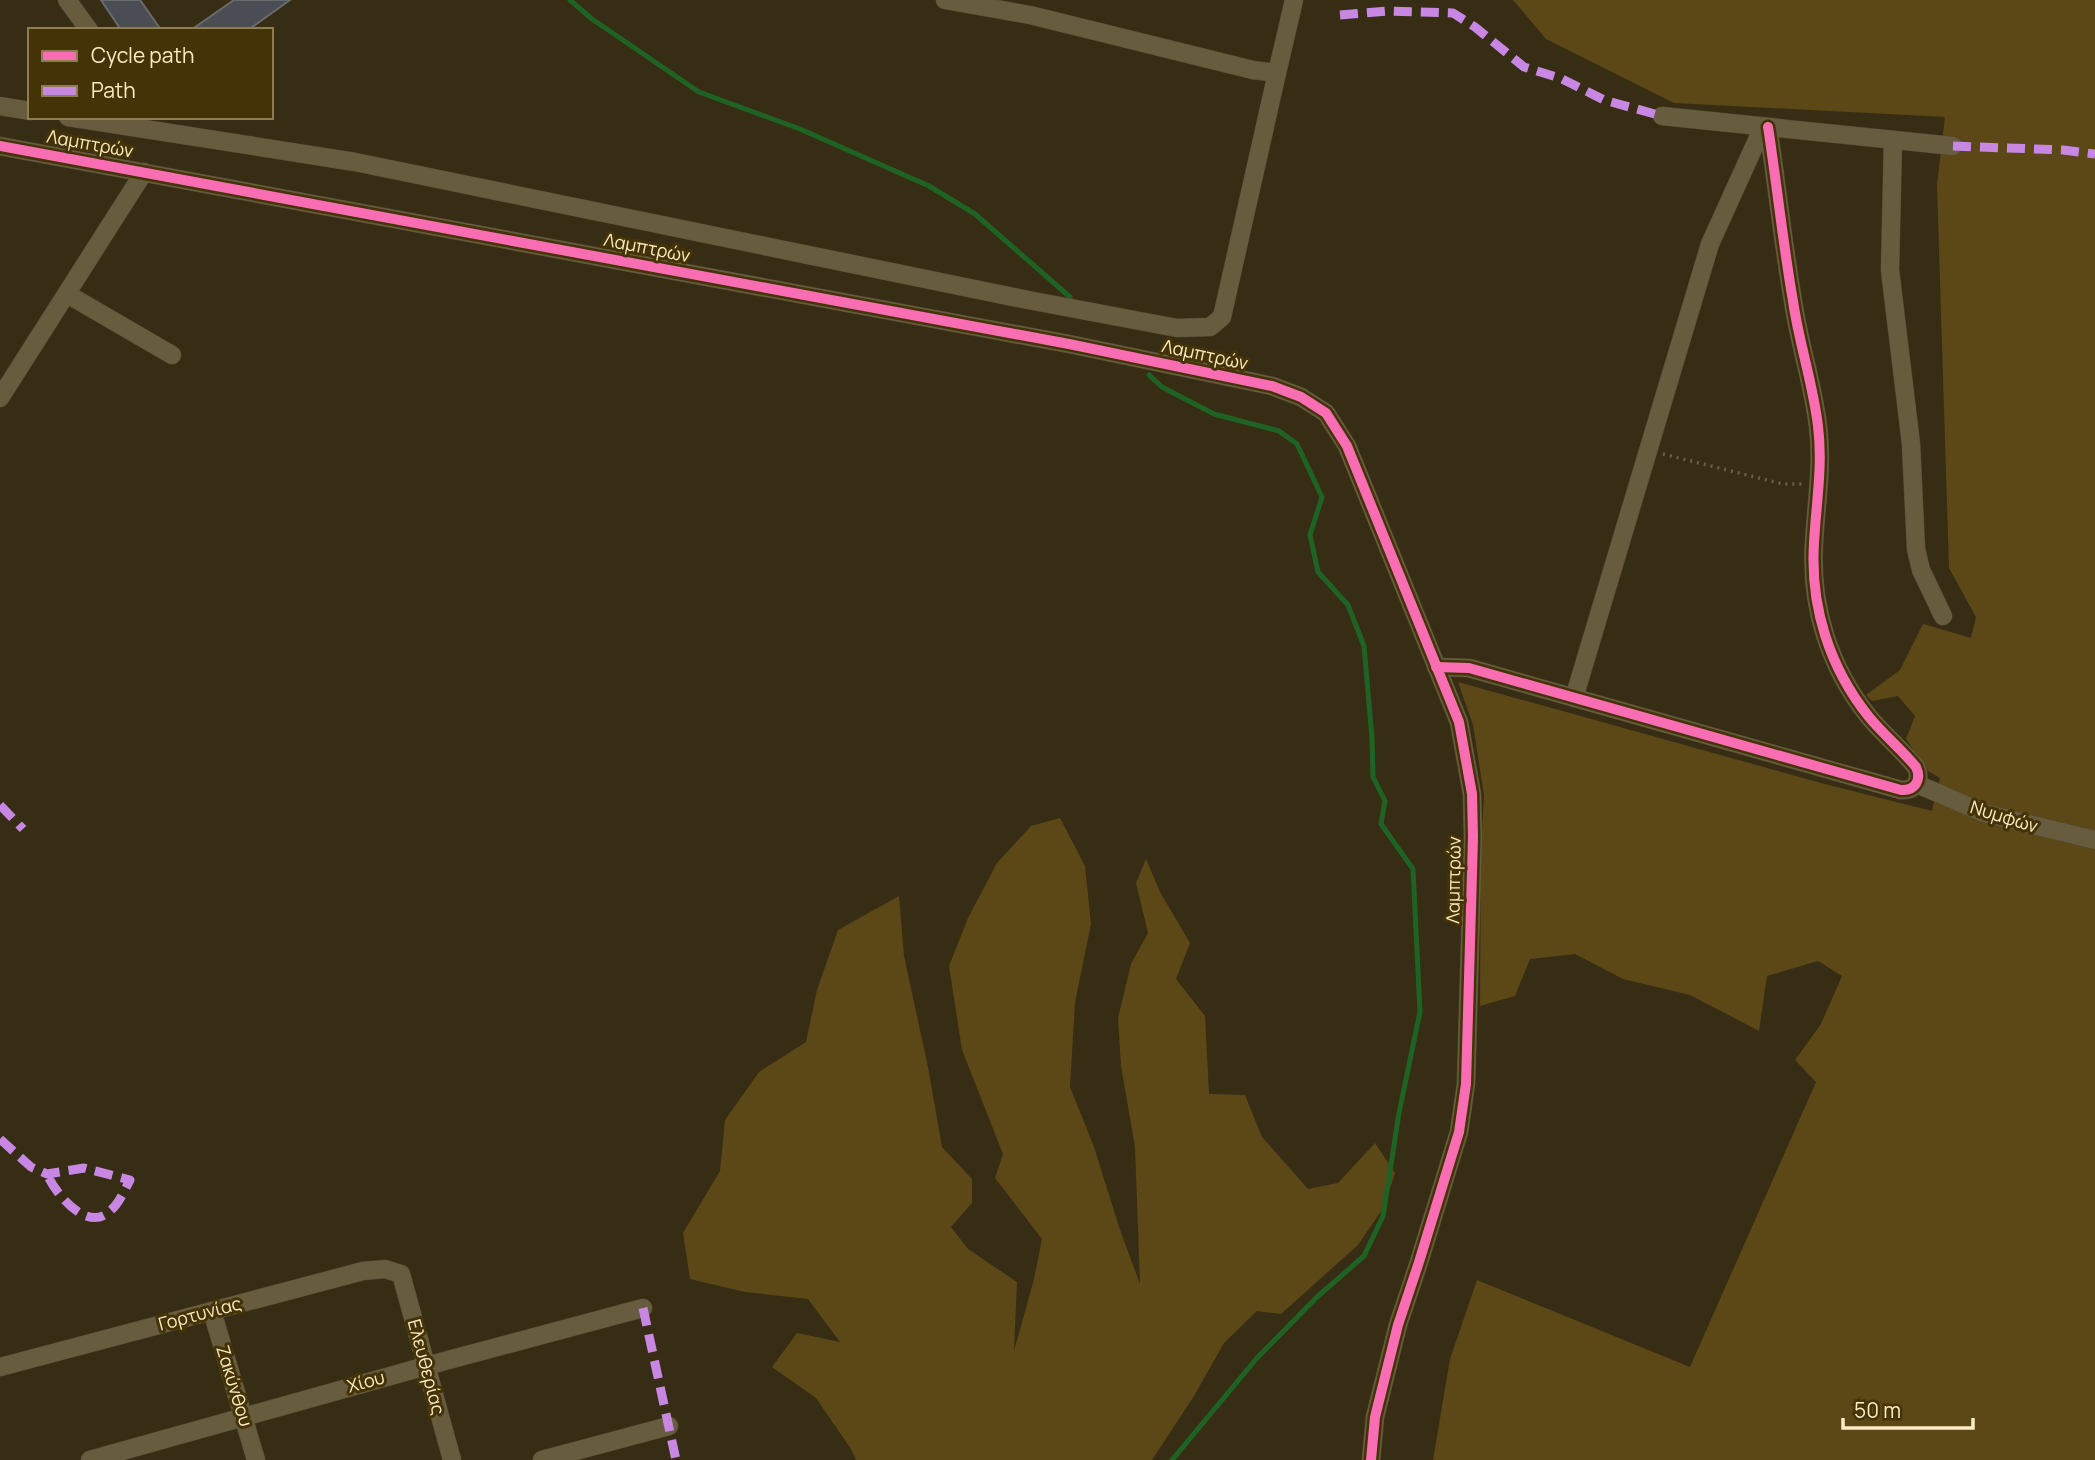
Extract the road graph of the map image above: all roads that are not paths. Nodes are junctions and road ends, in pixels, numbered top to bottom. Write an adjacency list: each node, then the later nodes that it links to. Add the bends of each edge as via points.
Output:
1 (67, 0): 4 (street)
2 (945, 0): 5 (street, via 1030,15)
3 (1294, 0): 5 (street)
4 (88, 28)
5 (1277, 73): 9 (street, via 1222,317 1210,327 1177,328 1028,300 355,162)
6 (0, 106): 7 (street)
7 (28, 111)
8 (1662, 116): 10 (street)
9 (81, 119)
10 (1766, 127): 11 (street); 20 (street, via 1710,244); 21 (street, via 1793,301 1816,408 1820,447 1813,563 1819,620 1860,704 1918,769)
11 (1893, 140): 13 (street); 18 (street, via 1890,270 1911,444 1916,550)
12 (0, 146): 14 (street, Λαμπτρών)
13 (1954, 146)
14 (144, 172): 15 (street); 19 (street, Λαμπτρών, via 1056,342 1272,386 1301,397 1326,413 1347,446)
15 (67, 294): 16 (street); 17 (street)
16 (172, 355)
17 (0, 398)
18 (1943, 616)
19 (1436, 667): 20 (street, via 1469,668); 34 (street, Λαμπτρών, via 1459,722 1472,794 1466,1084 1459,1132 1391,1352 1375,1417)
20 (1574, 698): 21 (street, via 1901,790)
21 (1917, 784): 22 (street, Νυμφών, via 1984,813)
22 (2095, 840)
23 (401, 1273): 25 (street, Γορτυνίας, via 363,1271); 26 (street, Ελευθερίας)
24 (643, 1308): 26 (street, Χίου)
25 (212, 1311): 27 (street, Γορτυνίας); 28 (street, Ζακύνθου)
26 (426, 1366): 28 (street, Χίου); 32 (street, Ελευθερίας)
27 (0, 1367)
28 (243, 1416): 30 (street, Χίου); 31 (street, Ζακύνθου)
29 (669, 1426): 33 (street)
30 (90, 1460)
31 (256, 1460)
32 (452, 1460)
33 (542, 1460)
34 (1371, 1460)

